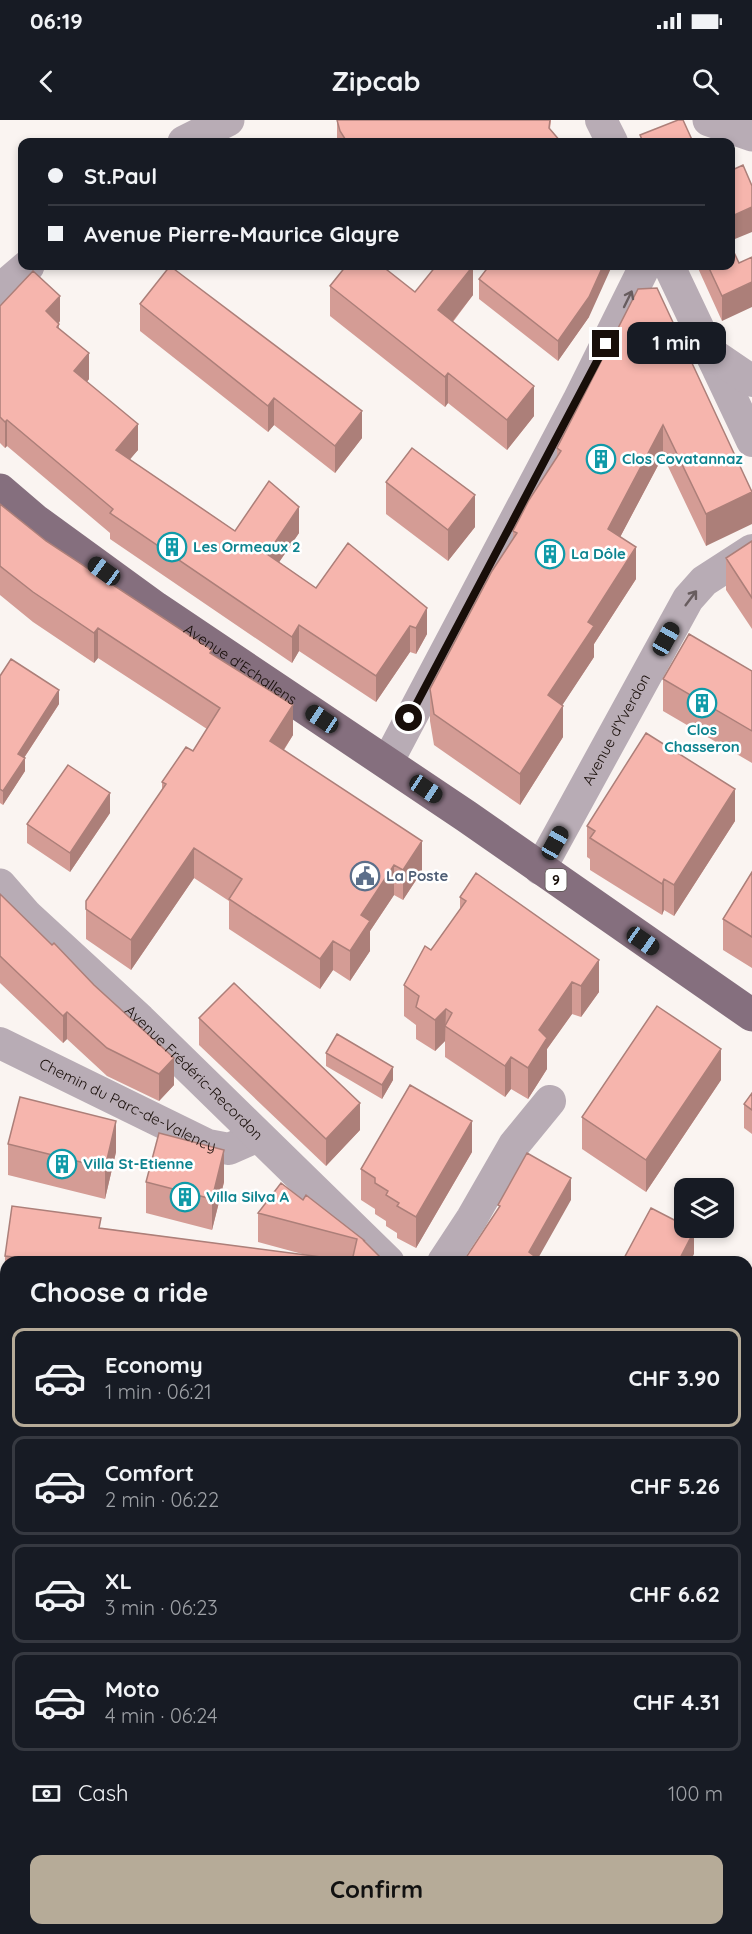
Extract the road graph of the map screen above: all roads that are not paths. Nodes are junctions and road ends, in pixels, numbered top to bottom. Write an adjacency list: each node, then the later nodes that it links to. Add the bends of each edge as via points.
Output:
1 (228, 120): 5 (street)
2 (601, 120): 6 (street)
3 (709, 120): 4 (street)
4 (752, 135)
5 (192, 138)
6 (610, 138)
7 (23, 270): 10 (street)
8 (643, 270): 16 (street, one-way to 8)
9 (671, 270): 11 (street)
10 (0, 290)
11 (710, 352): 12 (street); 13 (street)
12 (752, 381)
13 (752, 441)
14 (0, 490): 16 (main road, Avenue d'Echallens / 9, via 156,608)
15 (752, 550): 17 (street, Avenue d'Yverdon, one-way to 15, via 688,599 704,581)
16 (387, 763): 17 (main road, Avenue d'Echallens / 9)
17 (540, 869): 19 (main road, Avenue d'Echallens / 9)
18 (0, 885): 22 (street, Avenue Frédéric-Recordon, via 27,916)
19 (752, 1015)
20 (0, 1043): 22 (street, Chemin du Parc-de-Valency, via 208,1145 229,1149)
21 (550, 1101): 24 (street, via 514,1145)
22 (258, 1136): 23 (street, Avenue Frédéric-Recordon)
23 (382, 1256)
24 (447, 1256)

